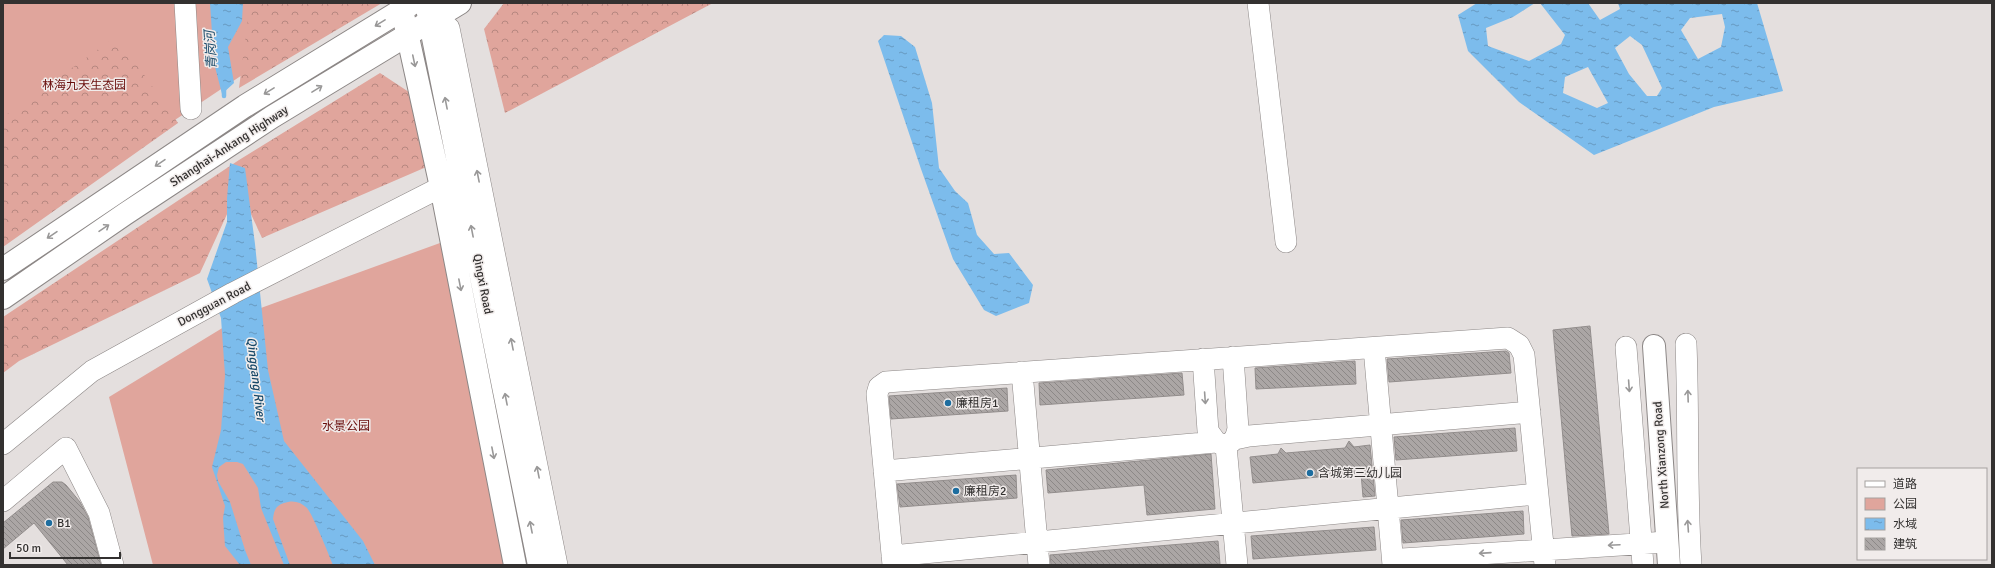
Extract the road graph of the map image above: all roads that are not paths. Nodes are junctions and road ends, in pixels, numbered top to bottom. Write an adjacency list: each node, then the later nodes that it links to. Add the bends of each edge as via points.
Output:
1 (185, 3): 7 (street)
2 (460, 3): 5 (main road, Shanghai-Ankang Highway)
3 (1258, 3): 9 (street)
4 (407, 6): 6 (main road, Qingxi Road); 10 (main road, Shanghai-Ankang Highway, one-way to 10, via 244,106)
5 (435, 17): 6 (main road, Shanghai-Ankang Highway); 35 (main road, Qingxi Road, one-way to 5); 36 (street, one-way to 5)
6 (408, 34): 8 (main road, Qingxi Road, one-way to 8); 11 (main road, Shanghai-Ankang Highway, one-way to 6, via 272,117)
7 (191, 109)
8 (441, 187): 22 (street, Dongguan Road, via 233,293 92,371); 34 (main road, Qingxi Road, one-way to 34)
9 (1286, 242)
10 (3, 269)
11 (3, 298)
12 (1686, 344): 42 (street, one-way to 12, via 1687,511 1689,404)
13 (1654, 346): 30 (main road, North Xianzong Road)
14 (1626, 347): 40 (street, one-way to 40)
15 (1374, 348): 16 (street); 19 (street, via 1508,338 1519,345 1524,355); 20 (street)
16 (1233, 357): 17 (street); 21 (street, via 1238,429)
17 (1203, 359): 18 (street); 21 (street, one-way to 21, via 1208,431)
18 (1022, 372): 23 (street); 24 (street, via 886,382 879,387 876,394)
19 (1530, 412): 20 (street); 25 (street)
20 (1380, 425): 21 (street, via 1249,436); 27 (street)
21 (1226, 442): 23 (street); 28 (street)
22 (3, 444)
23 (1029, 458): 24 (street); 29 (street)
24 (884, 471): 32 (street)
25 (1537, 494): 27 (street); 31 (street)
26 (3, 501): 33 (street, via 66,448 99,513)
27 (1388, 508): 28 (street); 39 (street)
28 (1233, 524): 29 (street); 38 (street)
29 (1037, 542): 32 (street); 37 (street)
30 (1667, 542): 31 (street, one-way to 31); 41 (main road, North Xianzong Road)
31 (1544, 557): 39 (street, one-way to 39, via 1402,559)
32 (892, 560)
33 (113, 565)
34 (515, 565)
35 (539, 565)
36 (556, 565)
37 (1039, 565)
38 (1237, 565)
39 (1394, 565)
40 (1643, 565)
41 (1669, 565)
42 (1691, 565)

